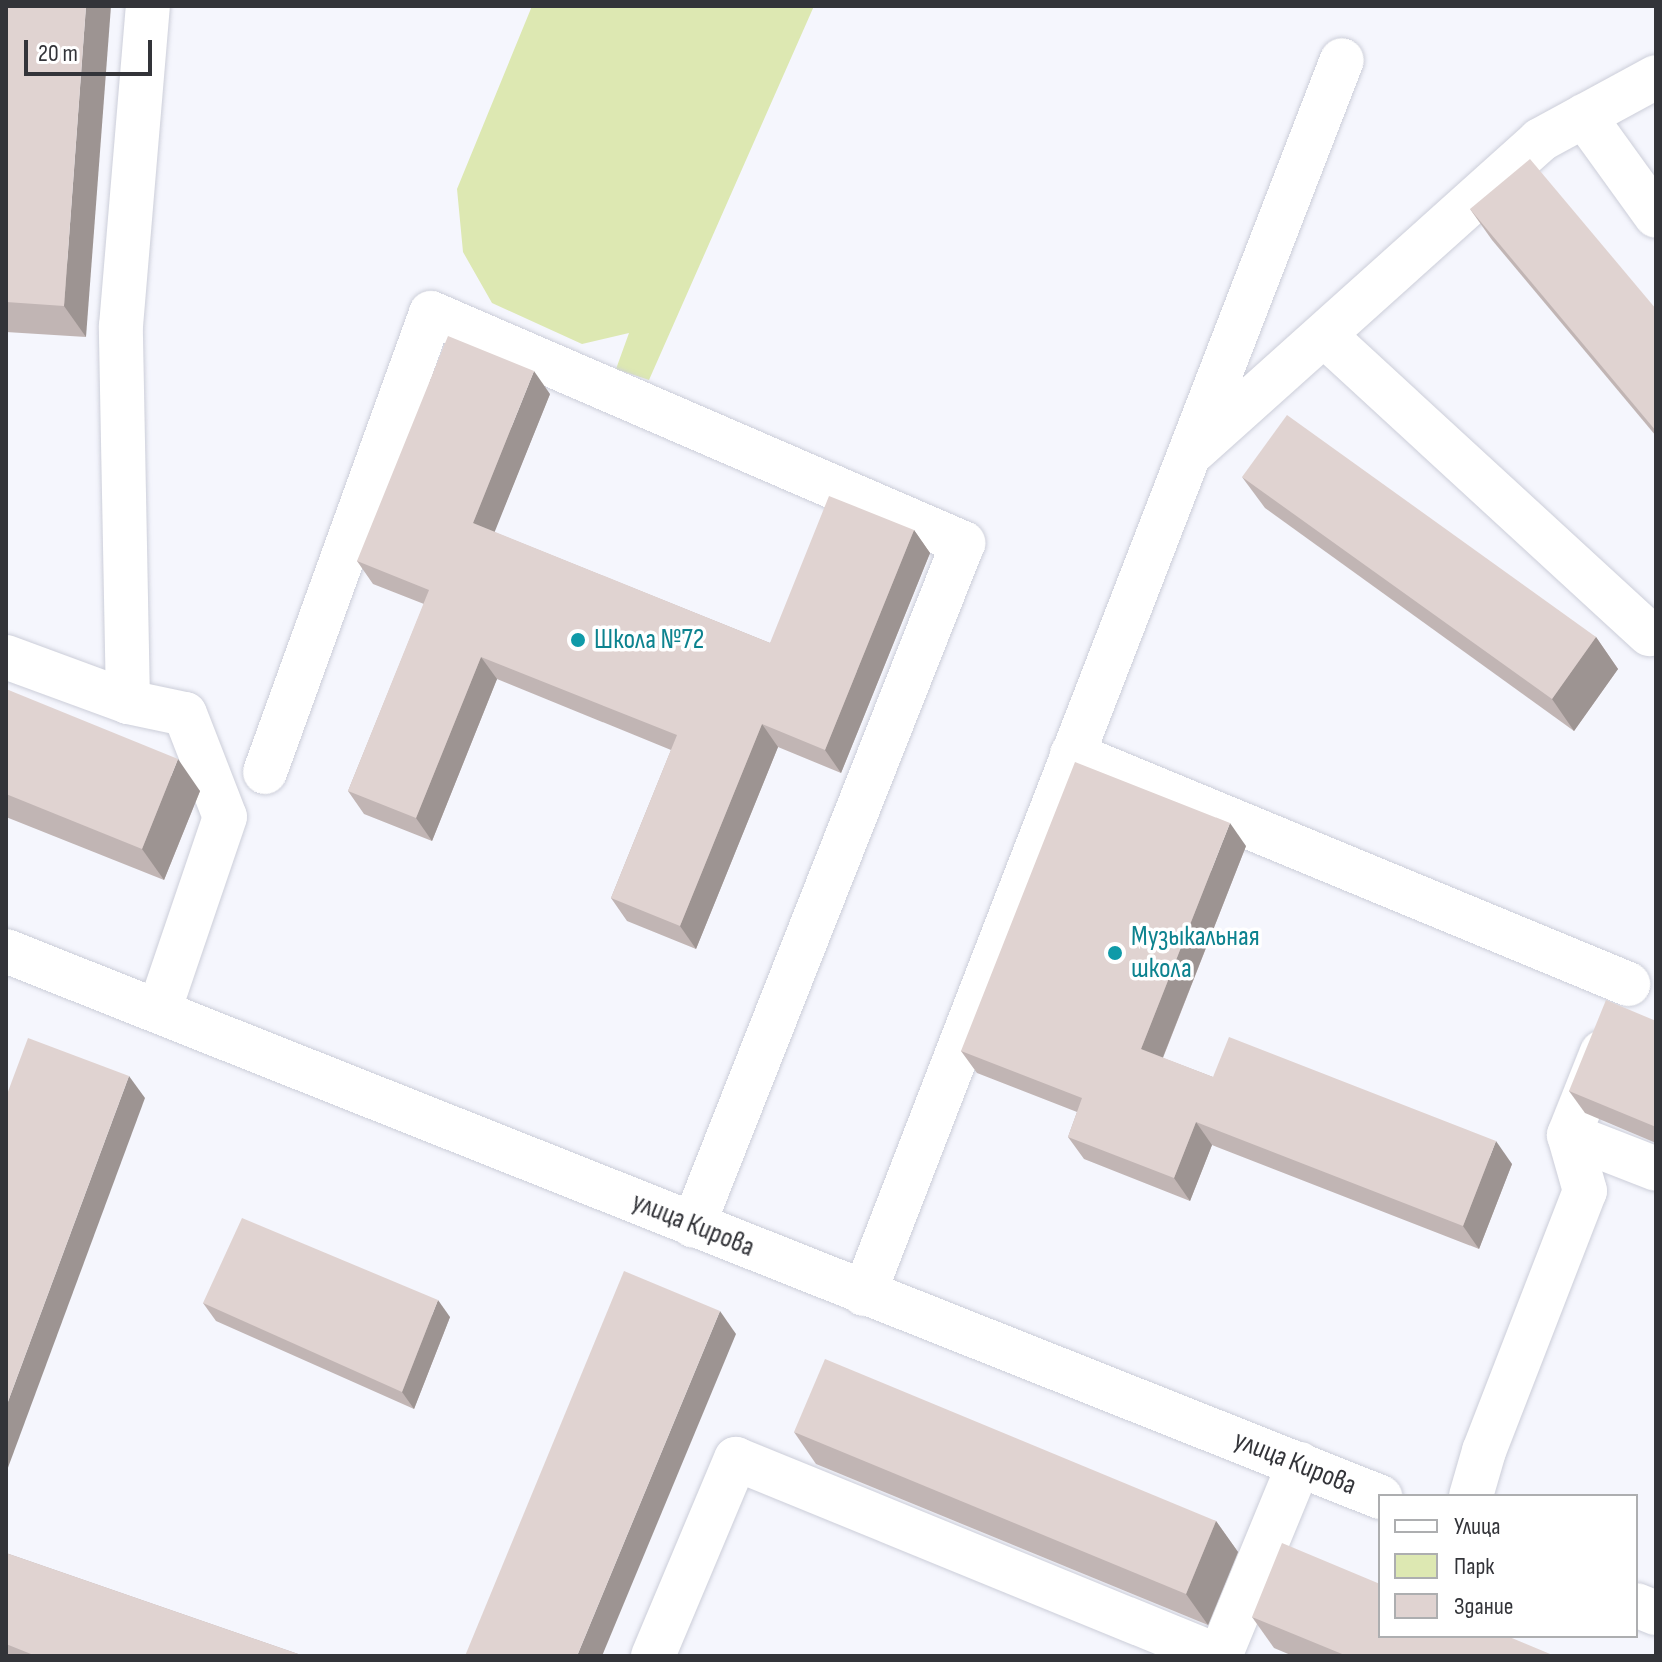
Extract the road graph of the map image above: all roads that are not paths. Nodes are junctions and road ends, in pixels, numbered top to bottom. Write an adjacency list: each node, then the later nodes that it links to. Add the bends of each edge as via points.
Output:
1 (148, 6): 10 (street, via 121,326)
2 (1342, 60): 7 (street)
3 (1656, 77): 4 (street)
4 (1584, 116): 5 (street); 6 (street, via 1540,140)
5 (1656, 216)
6 (1324, 335): 7 (street); 8 (street)
7 (1187, 457): 11 (street)
8 (1649, 634)
9 (6, 657): 10 (street)
10 (128, 702): 15 (street, via 185,714 225,817)
11 (1072, 754): 14 (street); 19 (street)
12 (265, 772): 18 (street, via 431,313 963,543)
13 (6, 951): 15 (street, улица Кирова)
14 (1642, 990): 16 (street)
15 (159, 1011): 18 (street, улица Кирова)
16 (1569, 1135): 17 (street); 21 (street, via 1585,1191)
17 (1656, 1169)
18 (693, 1226): 19 (street, улица Кирова)
19 (864, 1294): 20 (street, улица Кирова)
20 (1299, 1464): 22 (street, улица Кирова); 24 (street)
21 (1472, 1494)
22 (1378, 1496)
23 (653, 1656): 24 (street, via 736,1459)
24 (1219, 1656)

